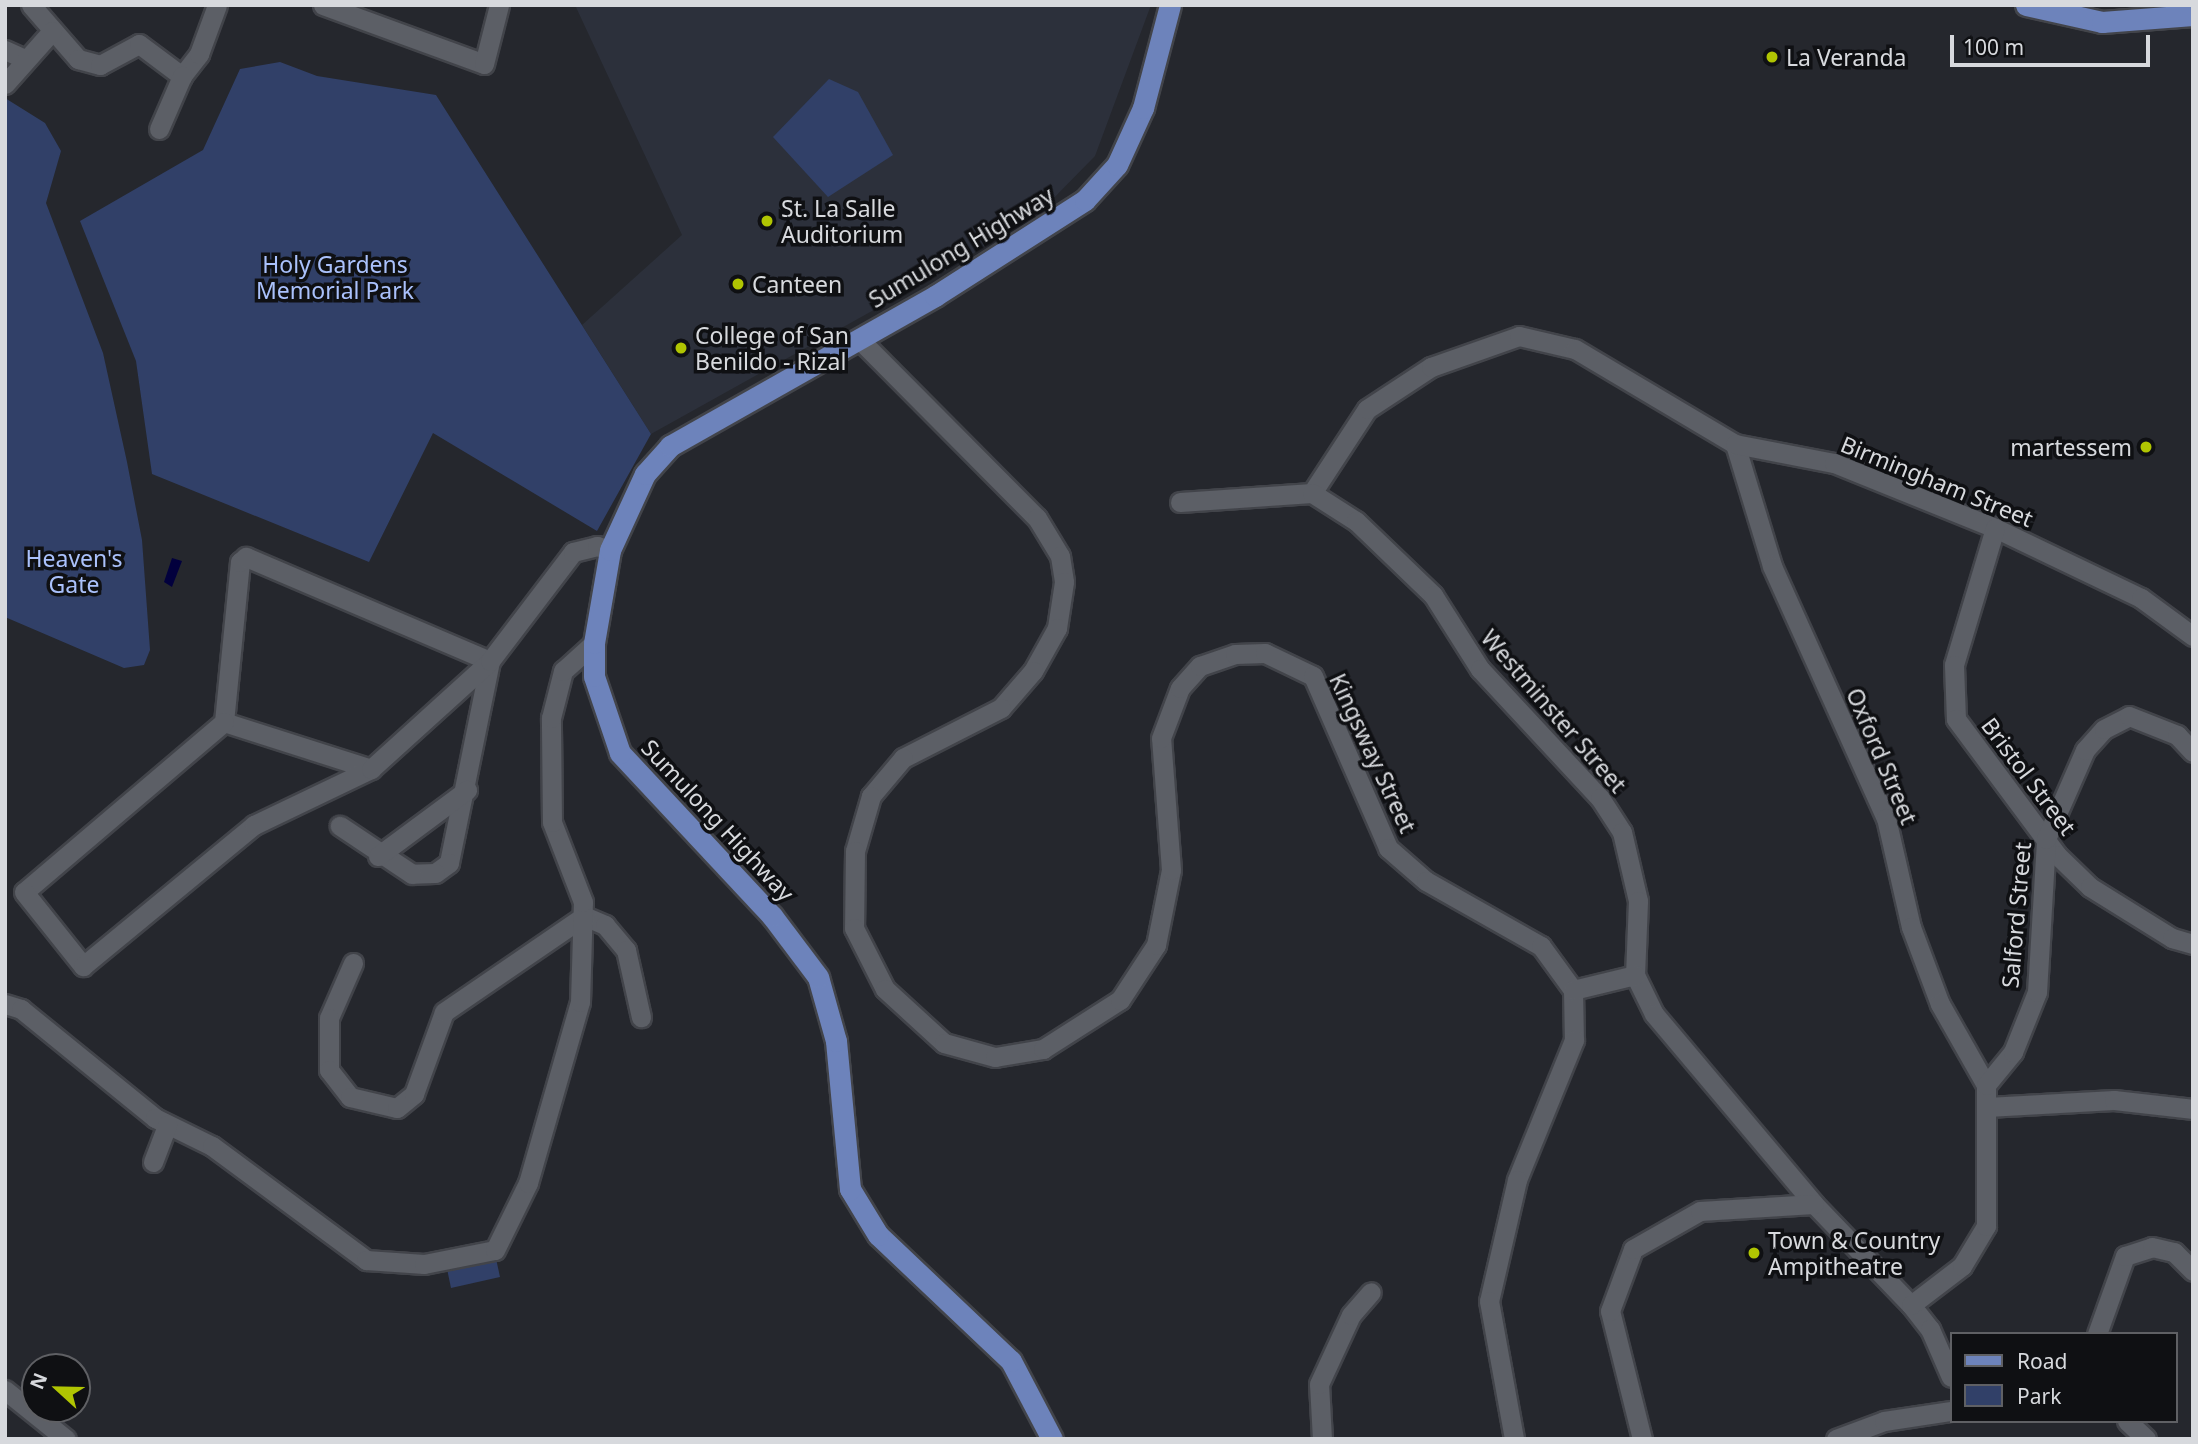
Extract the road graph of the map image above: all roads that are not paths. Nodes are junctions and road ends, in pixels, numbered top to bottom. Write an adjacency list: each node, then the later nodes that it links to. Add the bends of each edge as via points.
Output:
1 (31, 5): 9 (street)
2 (217, 5): 12 (street, via 199,54)
3 (323, 5): 7 (street)
4 (499, 5): 7 (street, via 484,64)
5 (1170, 5): 15 (main road, Sumulong Highway, via 1143,107 1116,164 1085,200)
6 (2026, 5): 8 (main road, via 2102,22)
7 (356, 12)
8 (2193, 15)
9 (52, 31): 11 (street); 12 (street, via 78,59 100,65 139,44)
10 (5, 50): 11 (street)
11 (26, 60): 13 (street)
12 (182, 76): 14 (street)
13 (5, 84)
14 (159, 129)
15 (859, 339): 20 (main road, Sumulong Highway, via 670,446 645,474); 35 (street, Kingsway Street, via 1037,518 1060,556 1064,582 1057,628 1033,671 1001,709 903,758 870,796 855,851 854,928 885,989 922,1027 944,1043 995,1057 1043,1049 1120,1000 1156,945 1171,870 1161,738 1180,688 1200,666 1234,654 1265,653 1313,676 1388,848 1426,881 1541,946)
16 (1735, 444): 17 (street, Birmingham Street, via 1575,349 1519,336 1431,367 1367,409); 19 (street, Birmingham Street, via 1834,463); 38 (street, Oxford Street, via 1772,566 1886,818 1911,927 1940,1004)
17 (1312, 493): 18 (street); 34 (street, Westminster Street, via 1356,521 1433,595 1479,669 1600,798 1622,832 1638,901)
18 (1180, 502)
19 (1995, 528): 21 (street, Birmingham Street, via 2141,598); 29 (street, Bristol Street, via 1954,665 1956,719)
20 (610, 550): 22 (main road, Sumulong Highway); 23 (street, via 573,552)
21 (2193, 636)
22 (594, 643): 31 (street, via 563,671 551,718 552,822); 53 (main road, Sumulong Highway, via 594,676 620,752 772,916 818,977 836,1041 850,1189 878,1235 1012,1361)
23 (490, 661): 24 (street, via 246,557 240,562); 26 (street); 27 (street)
24 (224, 722): 26 (street); 26 (street, via 24,892 83,966 254,825)
25 (2193, 752): 29 (street, Salford Street, via 2177,735 2129,716 2104,729 2085,750)
26 (370, 769)
27 (467, 790): 30 (street); 30 (street, via 449,863 435,873 412,874)
28 (340, 826): 30 (street)
29 (2046, 839): 32 (street, Bristol Street, via 2115,905); 38 (street, Salford Street, via 2037,992 2013,1052)
30 (377, 856)
31 (584, 916): 33 (street, via 444,1012 414,1094 397,1108 350,1097 329,1070 330,1018); 37 (street, via 605,925 626,950); 41 (street, via 582,984 568,1056 519,1206 503,1242 488,1254 378,1265 212,1146)
32 (2193, 944)
33 (353, 962)
34 (1635, 975): 35 (street); 43 (street, Westminster Street, via 1654,1014)
35 (1573, 990): 55 (street, via 1574,1040 1517,1180 1489,1301)
36 (5, 1004): 41 (street, via 21,1009)
37 (641, 1017)
38 (1986, 1085): 39 (street)
39 (1987, 1107): 40 (street, via 2114,1100); 46 (street, via 1986,1226 1962,1266)
40 (2193, 1109)
41 (167, 1125): 42 (street)
42 (153, 1162)
43 (1814, 1204): 46 (street, Westminster Street); 56 (street, via 1700,1211 1633,1249 1610,1311)
44 (2193, 1271): 47 (street, via 2174,1252 2151,1247 2125,1256)
45 (1371, 1292): 54 (street, via 1351,1315 1319,1384)
46 (1911, 1305): 48 (street, Westminster Street)
47 (2098, 1332)
48 (1950, 1375)
49 (5, 1390): 52 (street)
50 (1950, 1411): 57 (street, via 1884,1421)
51 (2129, 1423): 58 (street)
52 (66, 1439)
53 (1052, 1439)
54 (1322, 1439)
55 (1514, 1439)
56 (1642, 1439)
57 (1836, 1439)
58 (2146, 1439)

